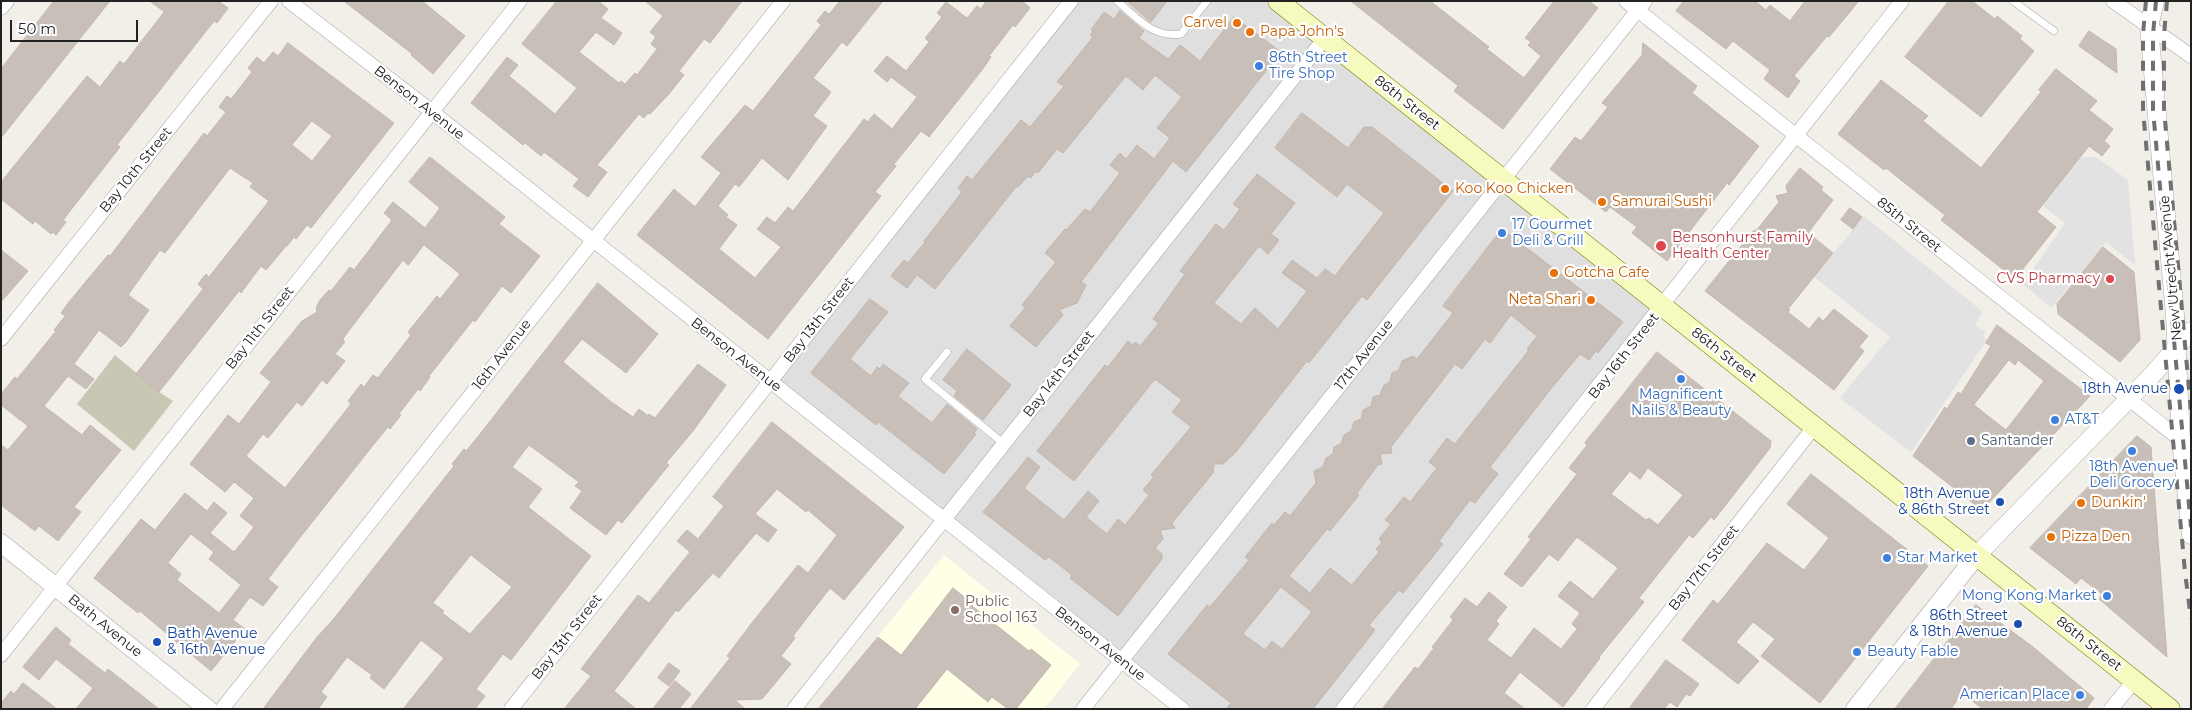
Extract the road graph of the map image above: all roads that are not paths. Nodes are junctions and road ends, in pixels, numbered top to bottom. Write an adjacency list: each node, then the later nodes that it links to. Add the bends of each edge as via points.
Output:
1 (7, 1): 15 (street)
2 (271, 1): 26 (street, Bay 10th Street)
3 (289, 1): 20 (street, Benson Avenue)
4 (520, 1): 20 (street, Bay 11th Street)
5 (783, 1): 23 (street, 16th Avenue)
6 (1071, 1): 29 (street, Bay 13th Street)
7 (1117, 1): 8 (lane, via 1152,30 1169,35 1181,34)
8 (1207, 1)
9 (1278, 1): 18 (main road, 86th Street)
10 (1902, 1): 21 (street, Bay 16th Street)
11 (2013, 1): 17 (lane)
12 (2113, 1): 16 (street)
13 (2155, 1): 16 (street, New Utrecht Avenue)
14 (1636, 4): 21 (street, 85th Street); 22 (street, 17th Avenue)
15 (1, 8)
16 (2149, 26): 19 (street); 27 (street, New Utrecht Avenue)
17 (2054, 31)
18 (1325, 38): 22 (main road, 86th Street); 32 (street, Bay 14th Street)
19 (2191, 56)
20 (431, 111): 23 (street, Benson Avenue); 38 (street, Bay 11th Street)
21 (1796, 135): 24 (street, Bay 16th Street); 30 (street, 85th Street)
22 (1503, 180): 24 (main road, 86th Street); 40 (street, 17th Avenue)
23 (592, 241): 29 (street, Benson Avenue); 43 (street, 16th Avenue)
24 (1663, 306): 31 (main road, 86th Street); 48 (street, Bay 16th Street)
25 (2191, 331): 27 (street)
26 (1, 339)
27 (2177, 346): 30 (street); 33 (street, New Utrecht Avenue)
28 (946, 352): 32 (lane, via 924,379)
29 (770, 382): 34 (street, Benson Avenue); 44 (street, Bay 13th Street)
30 (2128, 399): 33 (street, 85th Street); 37 (street)
31 (1814, 427): 37 (main road, 86th Street); 49 (street, Bay 17th Street)
32 (1004, 444): 34 (street, Bay 14th Street)
33 (2186, 444): 35 (street, New Utrecht Avenue)
34 (944, 520): 40 (street, Benson Avenue); 45 (street, Bay 14th Street)
35 (2191, 535)
36 (1, 544): 38 (street, Bath Avenue)
37 (1977, 555): 41 (main road, 86th Street); 50 (street)
38 (56, 587): 39 (street, Bay 11th Street); 42 (street, Bath Avenue)
39 (1, 655)
40 (1121, 660): 46 (street, 17th Avenue); 47 (street, Benson Avenue)
41 (2135, 680): 51 (street); 52 (main road, 86th Street)
42 (208, 709)
43 (222, 709)
44 (511, 709)
45 (794, 709)
46 (1083, 709)
47 (1182, 709)
48 (1343, 709)
49 (1593, 709)
50 (1855, 709)
51 (2112, 709)
52 (2170, 709)

